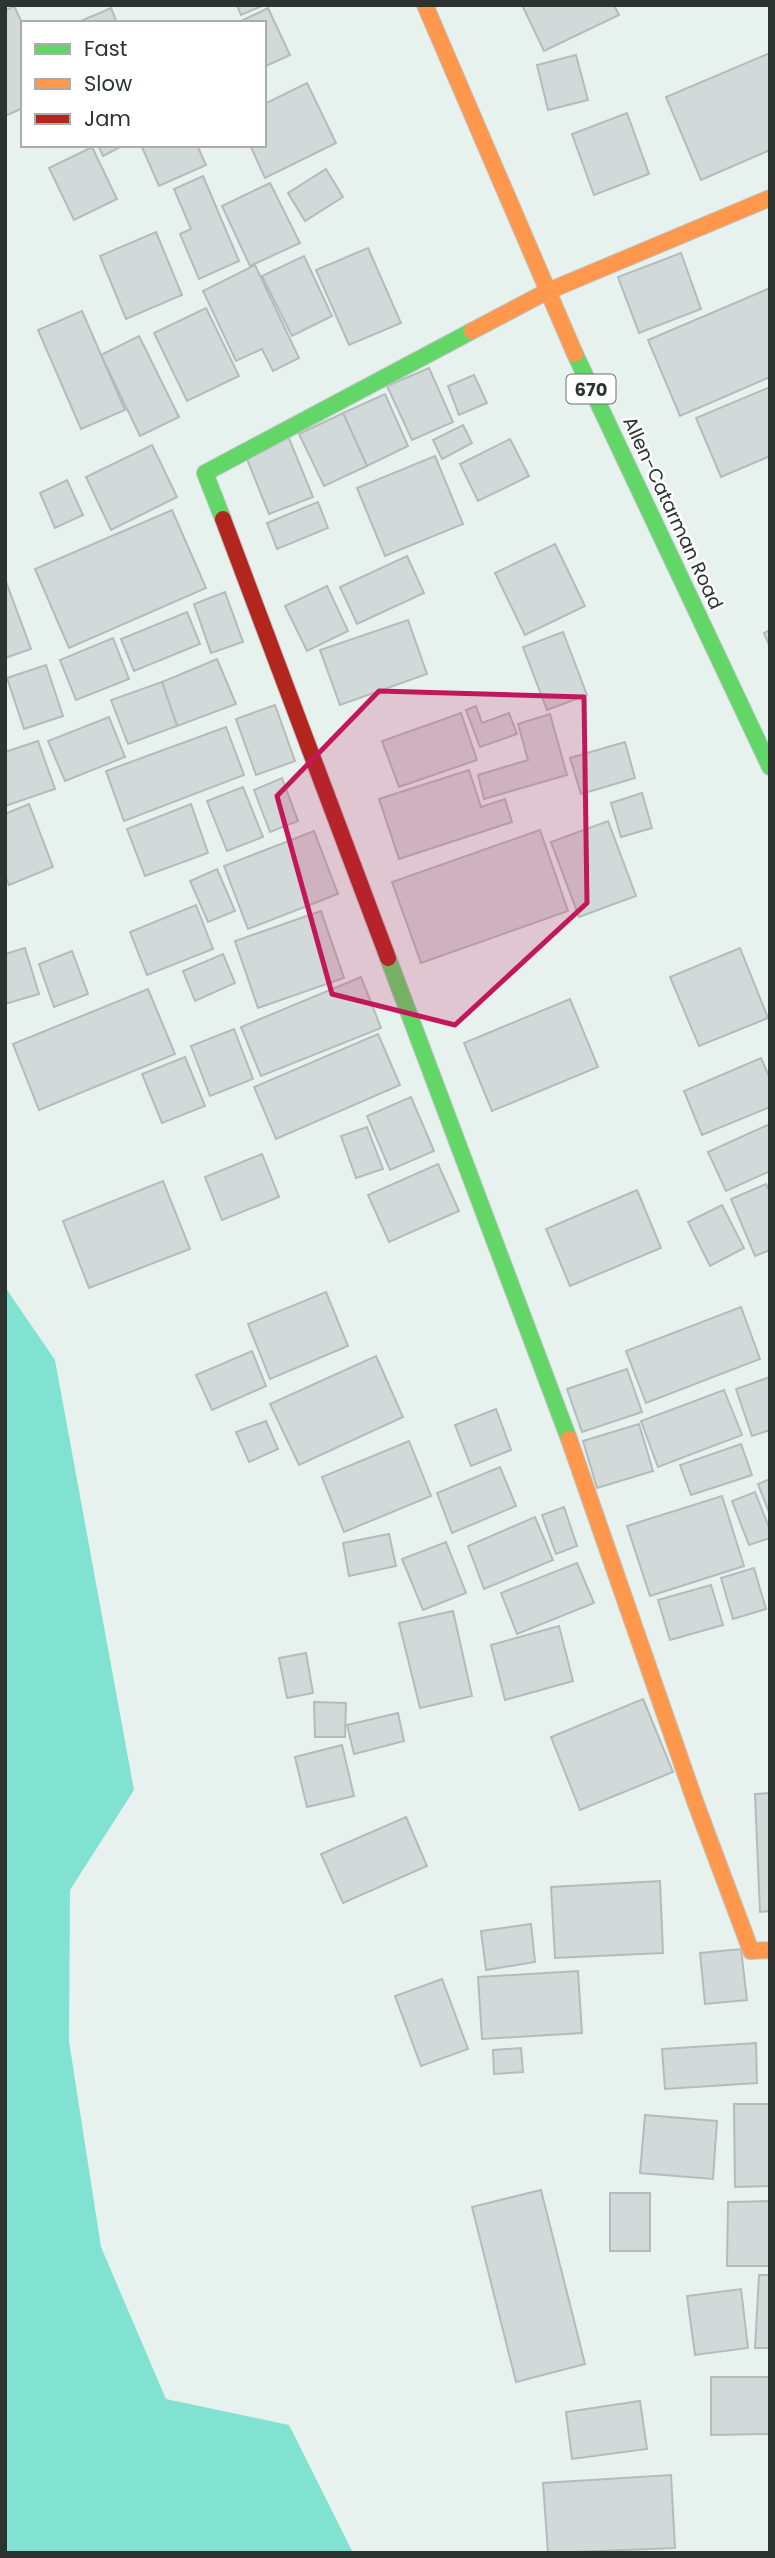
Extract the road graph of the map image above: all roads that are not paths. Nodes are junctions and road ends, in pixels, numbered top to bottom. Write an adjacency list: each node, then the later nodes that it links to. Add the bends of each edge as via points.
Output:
1 (425, 5): 3 (street, Allen-Catarman Road / 670)
2 (770, 198): 3 (street)
3 (546, 292): 4 (street, Allen-Catarman Road / 670); 5 (street, via 205,473 558,1407 751,1951)
4 (770, 767)
5 (770, 1950)

